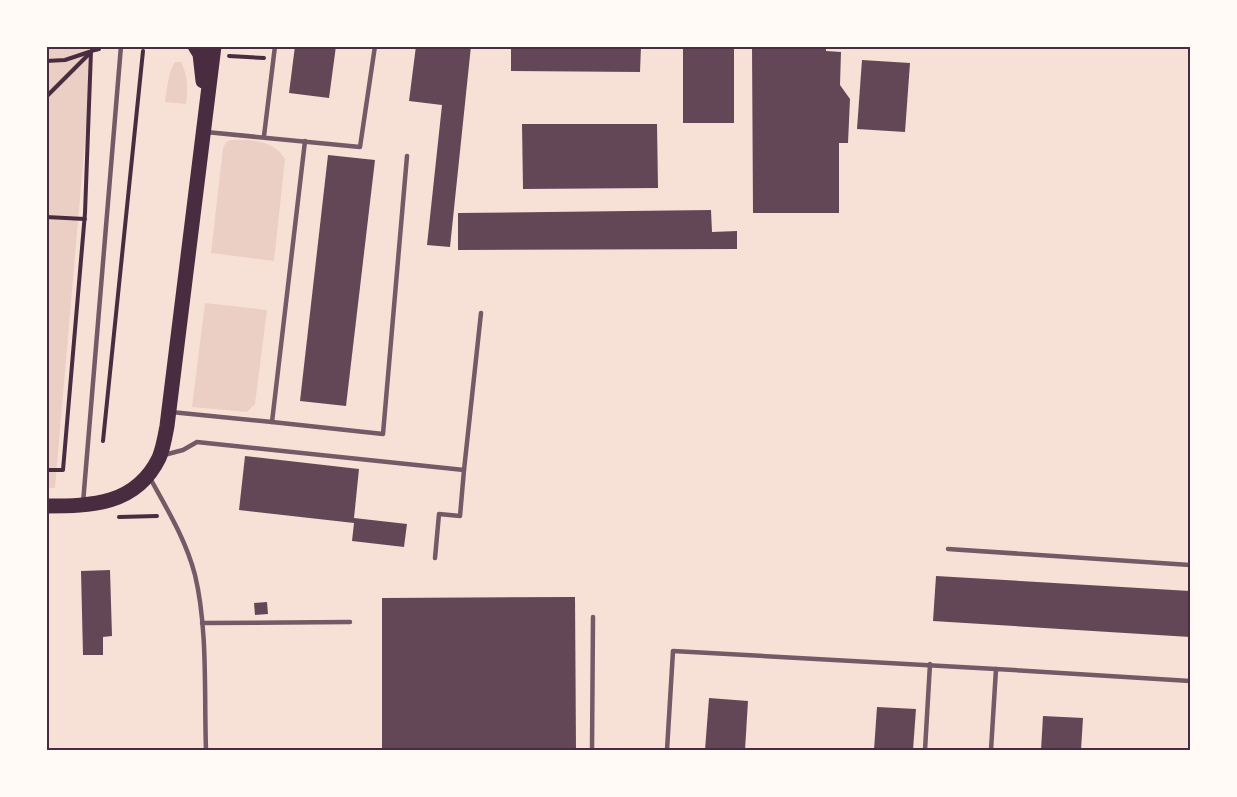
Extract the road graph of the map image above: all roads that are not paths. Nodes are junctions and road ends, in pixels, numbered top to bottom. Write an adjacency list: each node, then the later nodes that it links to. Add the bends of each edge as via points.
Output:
1 (121, 46): 18 (lane)
2 (195, 46): 6 (main road, via 200,54)
3 (214, 46): 6 (main road)
4 (275, 46): 8 (lane)
5 (375, 46): 9 (lane, via 360,147)
6 (206, 107): 7 (main road)
7 (204, 131): 8 (lane); 12 (main road)
8 (264, 136): 9 (lane)
9 (306, 141): 13 (lane)
10 (407, 156): 13 (lane, via 383,434)
11 (481, 313): 15 (lane)
12 (169, 412): 13 (lane); 14 (main road)
13 (272, 422)
14 (160, 456): 15 (lane, via 197,442); 16 (main road)
15 (464, 470): 20 (lane, via 460,516 439,514)
16 (149, 476): 18 (main road, via 111,501); 24 (lane, via 195,574)
17 (46, 506): 18 (main road)
18 (83, 506)
19 (948, 549): 21 (lane)
20 (435, 558)
21 (1191, 565)
22 (593, 617): 29 (lane)
23 (350, 622): 24 (lane)
24 (202, 623): 28 (lane)
25 (930, 664): 26 (lane); 30 (lane, via 673,651); 31 (lane)
26 (996, 669): 27 (lane); 32 (lane)
27 (1191, 681)
28 (206, 750)
29 (592, 750)
30 (667, 750)
31 (925, 750)
32 (991, 750)

